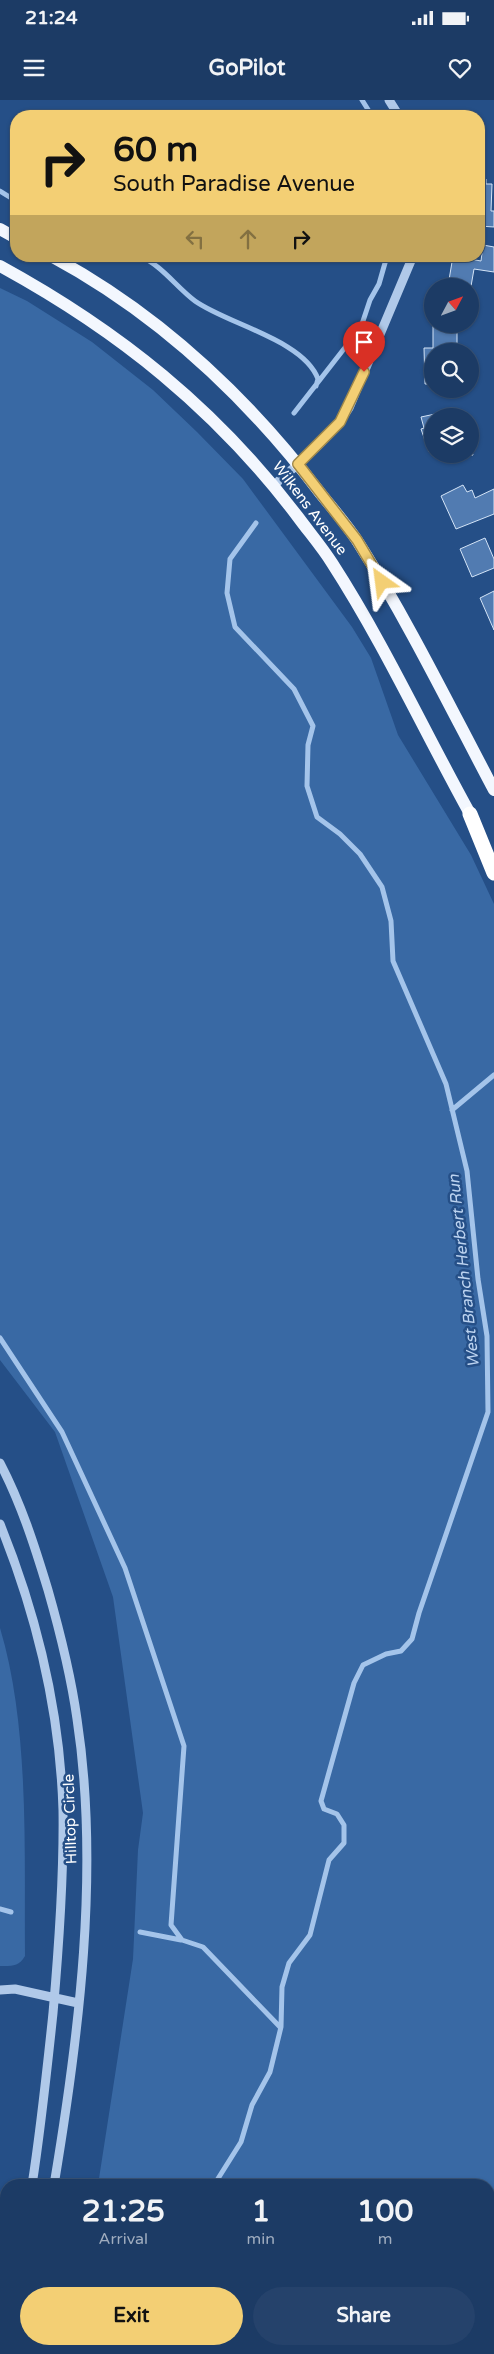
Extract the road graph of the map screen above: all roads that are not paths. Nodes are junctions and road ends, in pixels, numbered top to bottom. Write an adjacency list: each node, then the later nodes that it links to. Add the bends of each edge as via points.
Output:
1 (60, 262): 4 (main road, Wilkens Avenue, via 115,296 170,336 260,421)
2 (410, 262): 4 (street, via 349,408 327,437)
3 (0, 266): 5 (main road, Wilkens Avenue, via 94,322 149,362 238,444)
4 (298, 464): 5 (street); 6 (main road, Wilkens Avenue, via 357,540 427,662)
5 (274, 485): 7 (main road, Wilkens Avenue, via 331,561 362,612)
6 (494, 790)
7 (470, 814): 8 (main road, Wilkens Avenue); 9 (highway)
8 (494, 857)
9 (494, 873)
10 (0, 1463): 14 (street, Hilltop Circle, via 36,1550 59,1629 77,1719 86,1807 86,1898)
11 (0, 1524): 13 (street, Hilltop Circle, via 37,1633 55,1726 63,1808 63,1898)
12 (0, 1990): 13 (street, via 15,1989)
13 (54, 1998): 14 (street); 15 (street, Hilltop Circle)
14 (78, 2003): 16 (street, Hilltop Circle)
15 (33, 2179)
16 (55, 2179)

